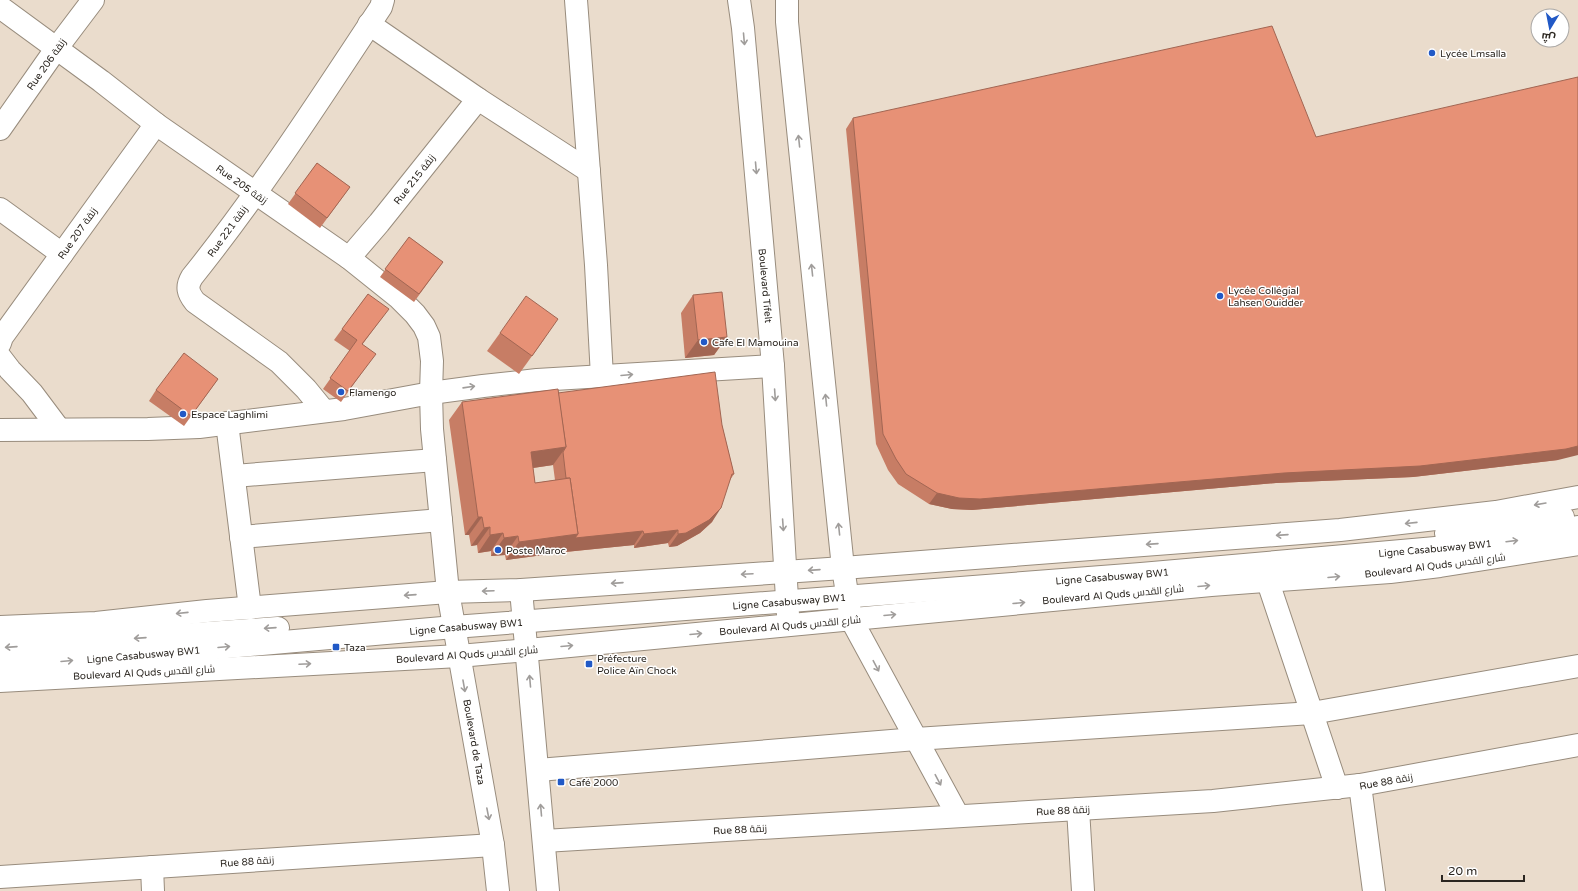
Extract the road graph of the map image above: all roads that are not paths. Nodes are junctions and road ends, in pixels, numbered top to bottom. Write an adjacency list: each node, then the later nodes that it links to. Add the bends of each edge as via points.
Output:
1 (93, 0): 8 (street, Rue 206 زنقة)
2 (383, 0): 7 (street, Rue 221 زنقة)
3 (576, 0): 12 (street)
4 (739, 0): 19 (street, Boulevard Tifelt, one-way to 19)
5 (787, 0): 35 (street, one-way to 5, via 787,22)
6 (0, 7): 8 (street, Rue 205 زنقة)
7 (369, 24): 9 (street); 13 (street, Rue 221 زنقة)
8 (56, 49): 10 (street, Rue 205 زنقة); 11 (street, Rue 206 زنقة)
9 (478, 99): 12 (street); 16 (street, Rue 215 زنقة)
10 (156, 124): 13 (street, Rue 205 زنقة); 15 (street, Rue 207 زنقة)
11 (0, 129)
12 (589, 171): 20 (street)
13 (255, 193): 16 (street, Rue 205 زنقة); 22 (street, Rue 221 زنقة, via 192,277 188,287 189,294 195,302 279,362)
14 (0, 209): 15 (street)
15 (62, 254): 17 (street, Rue 207 زنقة)
16 (349, 258): 21 (street, Rue 205 زنقة, via 400,298 424,326 429,337 432,361)
17 (0, 343)
18 (0, 356): 24 (street)
19 (773, 366): 20 (street, one-way to 19); 36 (street, Boulevard Tifelt, one-way to 36)
20 (602, 377): 21 (street, one-way to 20, via 537,380)
21 (431, 393): 22 (street, via 352,408); 26 (street, Rue 205 زنقة)
22 (324, 410): 23 (street)
23 (227, 423): 24 (street, via 148,429); 27 (street)
24 (59, 429): 25 (street)
25 (0, 430)
26 (435, 460): 27 (street); 30 (street, Rue 205 زنقة)
27 (234, 476): 32 (street)
28 (1578, 496): 35 (street, one-way to 35, via 1489,513)
29 (1578, 515): 35 (street, Ligne Casabusway BW1, via 1382,541)
30 (441, 520): 32 (street); 37 (street, Boulevard de Taza)
31 (1578, 527): 35 (street, Ligne Casabusway BW1, one-way to 31, via 1515,541)
32 (241, 537): 39 (street)
33 (1578, 544): 34 (street, Boulevard Al Quds شارع القدس, one-way to 33, via 1440,566)
34 (1268, 582): 40 (street, Boulevard Al Quds شارع القدس, one-way to 34); 50 (street)
35 (845, 584): 36 (street, one-way to 36); 36 (street, Ligne Casabusway BW1); 40 (street)
36 (787, 588): 38 (street, one-way to 38); 38 (street, Ligne Casabusway BW1); 42 (street, Boulevard Tifelt)
37 (448, 592): 38 (street, one-way to 37); 39 (street, one-way to 39); 41 (street, Boulevard de Taza)
38 (523, 607): 41 (street, Ligne Casabusway BW1); 45 (street)
39 (250, 608): 43 (street, one-way to 43, via 96,623)
40 (851, 619): 42 (street, Boulevard Al Quds شارع القدس); 51 (street, one-way to 51)
41 (453, 621): 44 (street, Ligne Casabusway BW1, one-way to 44); 46 (street, Boulevard de Taza); 48 (street, Ligne Casabusway BW1, one-way to 41)
42 (788, 625): 45 (street, Boulevard Al Quds شارع القدس, one-way to 42)
43 (0, 627)
44 (0, 648)
45 (528, 650): 46 (street, Boulevard Al Quds شارع القدس); 53 (street, one-way to 45)
46 (459, 656): 49 (street, Boulevard Al Quds شارع القدس, one-way to 46); 59 (street, Boulevard de Taza, one-way to 59)
47 (1578, 666): 50 (street)
48 (0, 667)
49 (0, 681)
50 (1312, 713): 51 (street); 55 (street)
51 (916, 740): 53 (street); 57 (street, one-way to 57)
52 (1578, 745): 54 (street, Rue 88 زنقة)
53 (538, 770): 58 (street, one-way to 53)
54 (1360, 785): 55 (street, Rue 88 زنقة); 66 (street)
55 (1337, 788): 56 (street, Rue 88 زنقة, via 1213,801)
56 (1078, 809): 57 (street, Rue 88 زنقة); 65 (street)
57 (958, 816): 58 (street, Rue 88 زنقة)
58 (544, 841): 64 (street)
59 (494, 845): 60 (street, Rue 88 زنقة); 63 (street, Boulevard de Taza)
60 (152, 867): 61 (street, Rue 88 زنقة); 62 (street)
61 (0, 877)
62 (153, 891)
63 (498, 891)
64 (548, 891)
65 (1083, 891)
66 (1374, 891)

